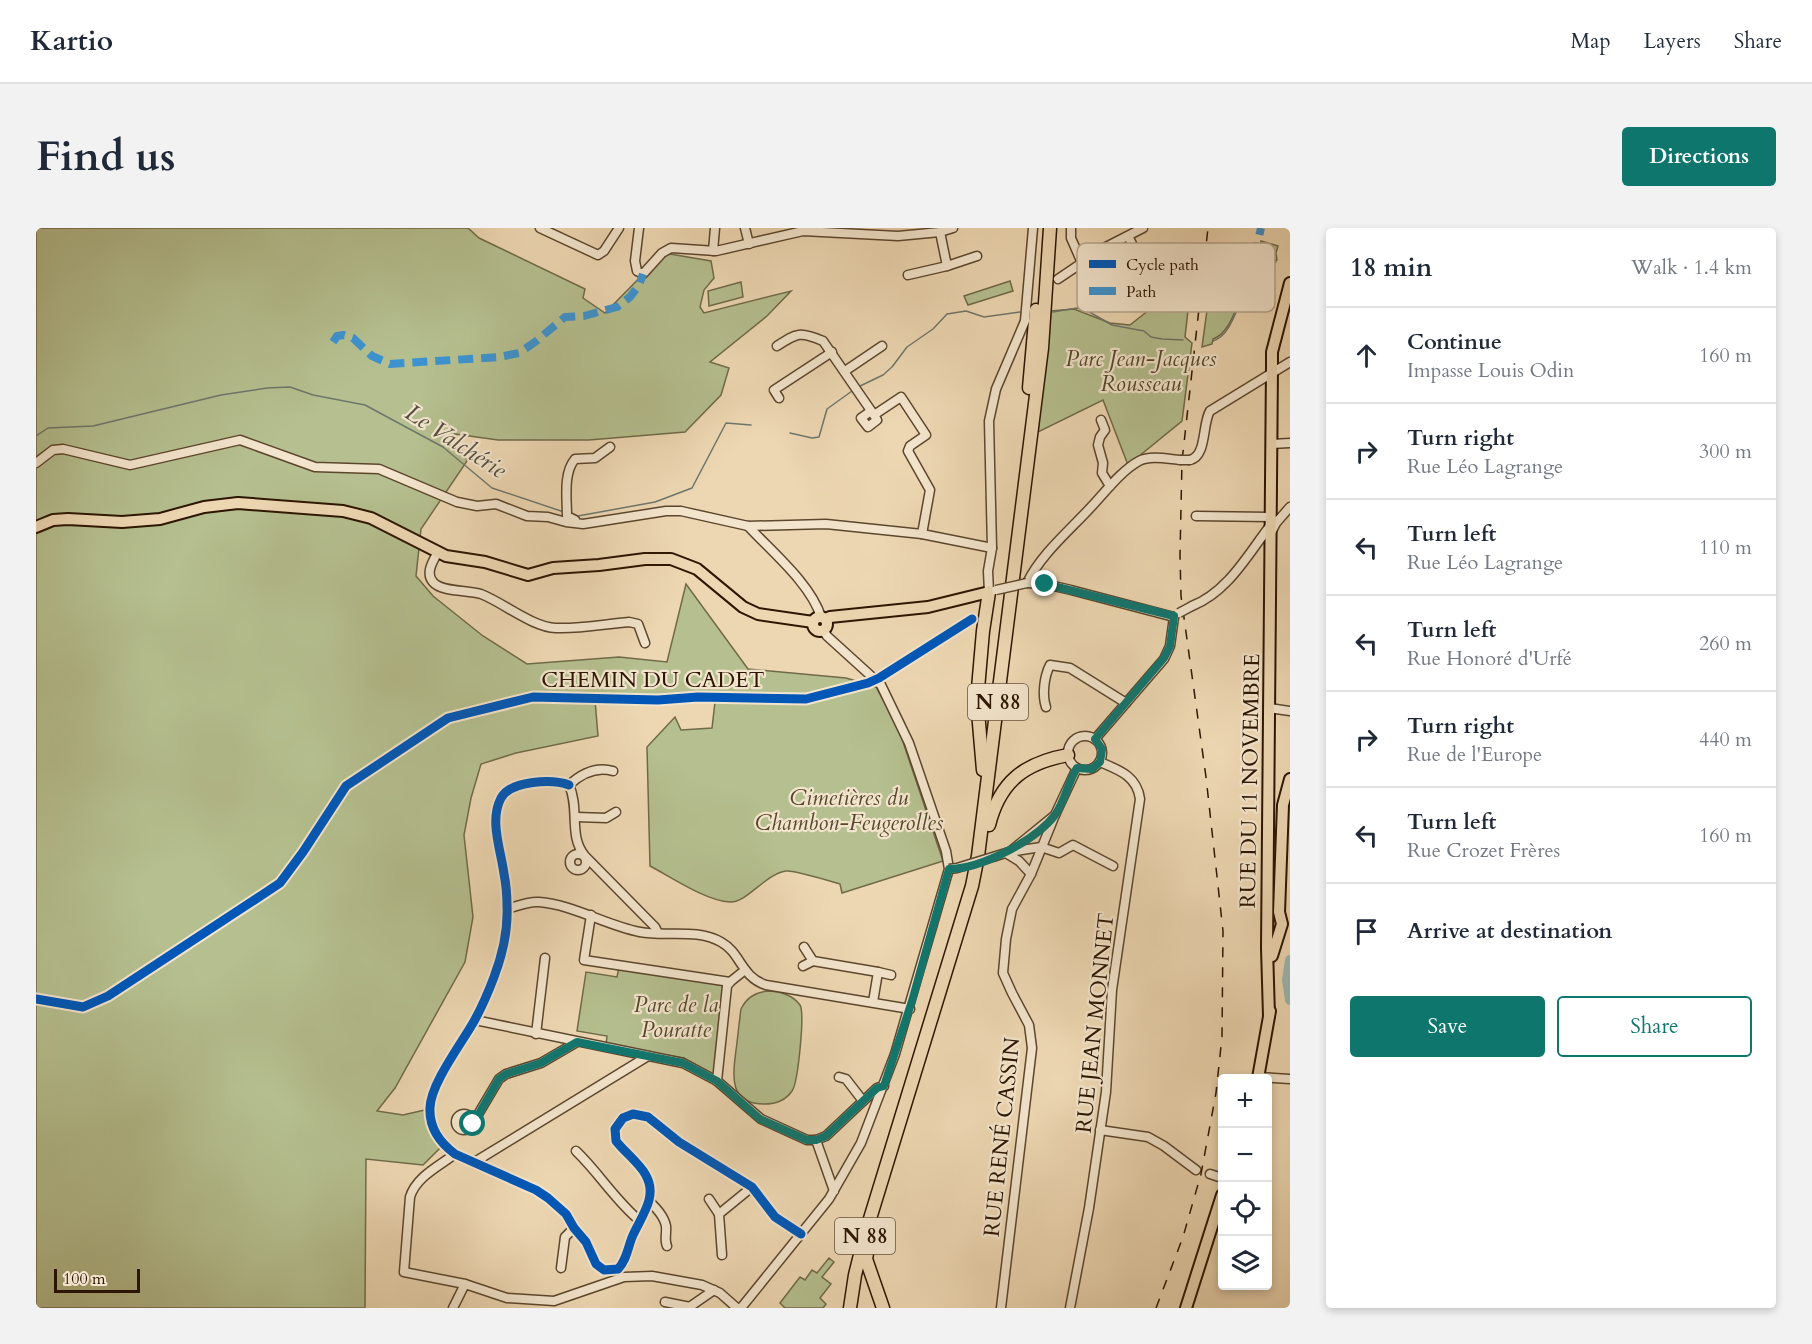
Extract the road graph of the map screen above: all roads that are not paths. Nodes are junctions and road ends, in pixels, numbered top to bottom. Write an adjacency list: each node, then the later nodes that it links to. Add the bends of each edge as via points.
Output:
1 (540, 228): 2 (street, via 598,255)
2 (619, 228)
3 (639, 228): 18 (street, via 635,261 639,274 671,248)
4 (715, 228): 18 (street)
5 (745, 228): 17 (street)
6 (953, 228): 13 (street)
7 (1033, 228): 49 (street, via 1027,313 996,389 989,421)
8 (1042, 228): 66 (highway, N 88, via 1030,374)
9 (1050, 228): 81 (highway, N 88, via 1042,348 983,828)
10 (1071, 228): 19 (street)
11 (1143, 228): 14 (street)
12 (809, 230): 13 (street, via 898,236); 17 (street)
13 (940, 232): 21 (street)
14 (1128, 236): 15 (street); 16 (street)
15 (1114, 243)
16 (1132, 243)
17 (749, 244): 18 (street)
18 (713, 251)
19 (1077, 252)
20 (977, 256): 21 (street)
21 (947, 266): 23 (street)
22 (1077, 266): 24 (street)
23 (908, 275)
24 (1058, 279)
25 (1290, 283): 31 (main road, RUE DU 11 NOVEMBRE, via 1272,352)
26 (777, 346): 28 (street, via 802,334 823,341)
27 (882, 346): 30 (street)
28 (832, 352): 30 (street); 32 (street, via 774,390)
29 (1290, 362): 31 (street)
30 (845, 371): 46 (street, via 872,413 901,397 926,435 908,452 930,490)
31 (1271, 374): 35 (main road, RUE DU 11 NOVEMBRE); 38 (street, bridge, via 1210,411 1195,459 1142,459)
32 (779, 399)
33 (1101, 420): 38 (street, via 1106,430 1098,445 1102,473)
34 (1290, 442): 35 (street)
35 (1271, 444): 42 (main road, RUE DU 11 NOVEMBRE)
36 (610, 447): 43 (street, via 595,458 575,459 568,473 567,513 575,520)
37 (36, 463): 43 (street, via 53,450 63,449 130,465 240,440 315,467 379,469 457,502 496,504 527,516 583,524)
38 (1110, 486): 51 (street, via 1032,572)
39 (1290, 507): 41 (street)
40 (1196, 516): 42 (street)
41 (1282, 516): 42 (street); 42 (street, via 1274,514)
42 (1271, 520): 47 (main road, RUE DU 11 NOVEMBRE); 48 (street)
43 (604, 521): 44 (street, via 681,511)
44 (748, 526): 46 (street, via 826,524); 55 (street, via 800,582 819,610)
45 (36, 527): 50 (main road, via 53,520 141,521 220,504 255,504 357,514)
46 (922, 534): 49 (street)
47 (1271, 545): 48 (street); 60 (main road, RUE DU 11 NOVEMBRE)
48 (1256, 546): 53 (street, bridge, via 1211,595)
49 (992, 548): 52 (street, via 988,571)
50 (438, 552): 55 (main road, via 528,575 553,568 671,559 697,569 742,607 758,614); 56 (street, via 429,575 439,587 479,594 554,628 638,624)
51 (1027, 583): 52 (street, bridge); 53 (street)
52 (992, 591): 55 (main road, via 928,607 830,617); 66 (highway, via 982,640 977,700)
53 (1177, 615): 58 (street, via 1164,658)
54 (972, 619): 57 (street, CHEMIN DU CADET)
55 (821, 622): 57 (street, via 827,636)
56 (645, 643)
57 (875, 679): 77 (street, via 909,743); 93 (street, CHEMIN DU CADET, via 806,699 533,697 447,718 346,786 280,883 108,996 83,1007)
58 (1126, 703): 59 (street, via 1070,668 1050,666 1043,699); 62 (street)
59 (1046, 707)
60 (1269, 708): 61 (street); 82 (main road, RUE DU 11 NOVEMBRE)
61 (1290, 711)
62 (1095, 739): 63 (street, via 1084,736 1074,740); 64 (street, via 1102,749)
63 (1068, 755): 65 (street); 81 (highway, N 88, via 1028,768 1001,794 989,822 979,875)
64 (1100, 762): 65 (street, via 1092,769); 109 (street, RUE JEAN MONNET, via 1132,778 1140,799 1112,990)
65 (1077, 768): 72 (street, RUE RENÉ CASSIN)
66 (983, 770): 137 (highway, N 88, via 963,889 859,1227)
67 (613, 771): 69 (street, via 594,769)
68 (1290, 779): 73 (main road, via 1283,805)
69 (569, 784): 71 (street); 79 (street, via 536,783 512,788 502,797 496,826)
70 (616, 812): 71 (street, via 606,818)
71 (576, 817): 84 (street, via 578,848)
72 (1051, 818): 74 (street, RUE RENÉ CASSIN); 75 (street)
73 (1286, 830): 83 (main road)
74 (1041, 847): 75 (street); 76 (street, via 1059,853 1073,845); 78 (street, RUE RENÉ CASSIN)
75 (1007, 852): 77 (street, bridge); 78 (street)
76 (1113, 866)
77 (949, 869): 95 (street)
78 (1031, 874): 140 (street, RUE RENÉ CASSIN, via 1008,921 1003,973 1025,1015 1032,1042)
79 (507, 909): 80 (street, via 536,902); 97 (street, via 498,964)
80 (591, 915): 84 (street, via 627,929); 92 (street, via 584,960)
81 (961, 921): 114 (highway, N 88)
82 (1267, 925): 83 (main road, via 1272,929); 96 (main road, RUE DU 11 NOVEMBRE)
83 (1280, 927): 96 (main road, via 1272,958)
84 (658, 933): 89 (street, via 697,935 722,942)
85 (804, 947): 87 (street)
86 (545, 958): 98 (street)
87 (813, 961): 88 (street); 90 (street)
88 (803, 966)
89 (745, 970): 92 (street); 94 (street, via 766,986)
90 (878, 972): 91 (street); 94 (street)
91 (891, 975)
92 (730, 982): 105 (street)
93 (36, 999)
94 (873, 1002): 95 (street)
95 (909, 1009): 106 (street)
96 (1269, 1016): 101 (main road)
97 (475, 1020): 98 (street); 112 (street, via 429,1106 436,1135)
98 (536, 1034): 99 (street)
99 (577, 1042): 100 (street); 108 (street, via 541,1063 499,1079)
100 (648, 1056): 105 (street, via 683,1063); 113 (street)
101 (1259, 1074)
102 (845, 1076): 107 (street)
103 (1272, 1078): 104 (street)
104 (1290, 1079)
105 (717, 1081): 110 (street, via 760,1119 795,1136)
106 (884, 1086): 107 (street); 119 (street, via 861,1143)
107 (863, 1101): 110 (street, via 831,1132)
108 (473, 1124)
109 (1100, 1130): 115 (street, via 1148,1137); 141 (street, RUE JEAN MONNET)
110 (816, 1140): 119 (street)
111 (576, 1151): 124 (street)
112 (455, 1154): 113 (street); 130 (street, via 412,1191 404,1272)
113 (473, 1163): 125 (street, via 548,1198 566,1214)
114 (886, 1165): 138 (highway, N 88, via 865,1235); 139 (highway, via 866,1260)
115 (1196, 1170)
116 (1210, 1174): 117 (street)
117 (1218, 1177)
118 (752, 1186): 121 (street, via 679,1142 648,1117 633,1114 623,1118 615,1129 616,1141 645,1171); 123 (street); 126 (street, via 775,1217)
119 (834, 1191): 126 (street)
120 (709, 1199): 123 (street)
121 (649, 1201): 124 (street); 127 (street, via 666,1225)
122 (1218, 1208): 142 (main road)
123 (719, 1214): 128 (street)
124 (639, 1220): 125 (street, via 622,1265 609,1271 596,1264)
125 (574, 1228): 129 (street, via 565,1237)
126 (801, 1234): 136 (street)
127 (667, 1246)
128 (722, 1255)
129 (561, 1268)
130 (465, 1284): 133 (street); 135 (street)
131 (714, 1290): 133 (street, via 683,1281 624,1277 554,1301); 134 (street); 136 (street)
132 (665, 1302): 134 (street)
133 (520, 1304)
134 (689, 1307)
135 (453, 1308)
136 (739, 1308)
137 (843, 1308)
138 (850, 1308)
139 (883, 1308)
140 (1001, 1308)
141 (1070, 1308)
142 (1186, 1308)

